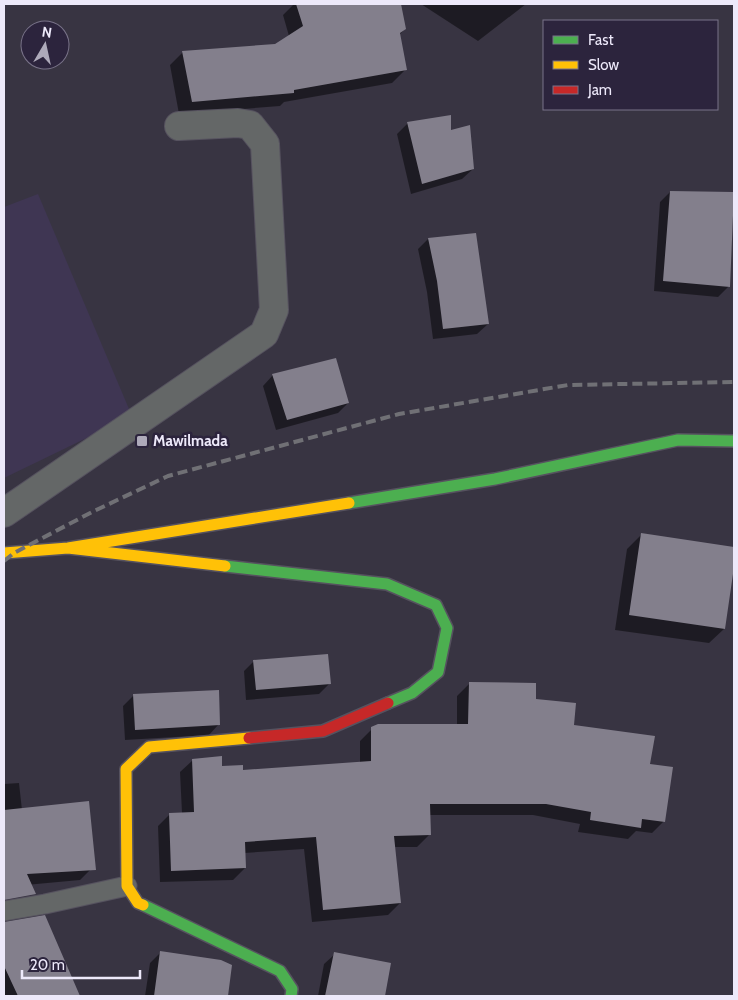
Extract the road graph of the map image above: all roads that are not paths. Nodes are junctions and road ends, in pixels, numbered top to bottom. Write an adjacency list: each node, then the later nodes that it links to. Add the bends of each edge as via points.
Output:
1 (179, 126): 3 (street, via 250,125 265,144 274,310 264,334)
2 (734, 441): 4 (street, via 678,440 495,479)
3 (4, 512)
4 (68, 548): 5 (street); 6 (street, via 387,584 436,604 447,628 438,672 412,693 323,730 149,747 126,769)
5 (4, 553)
6 (127, 886): 7 (lane); 8 (street, via 138,903 280,971 292,989)
7 (4, 912)
8 (291, 996)

